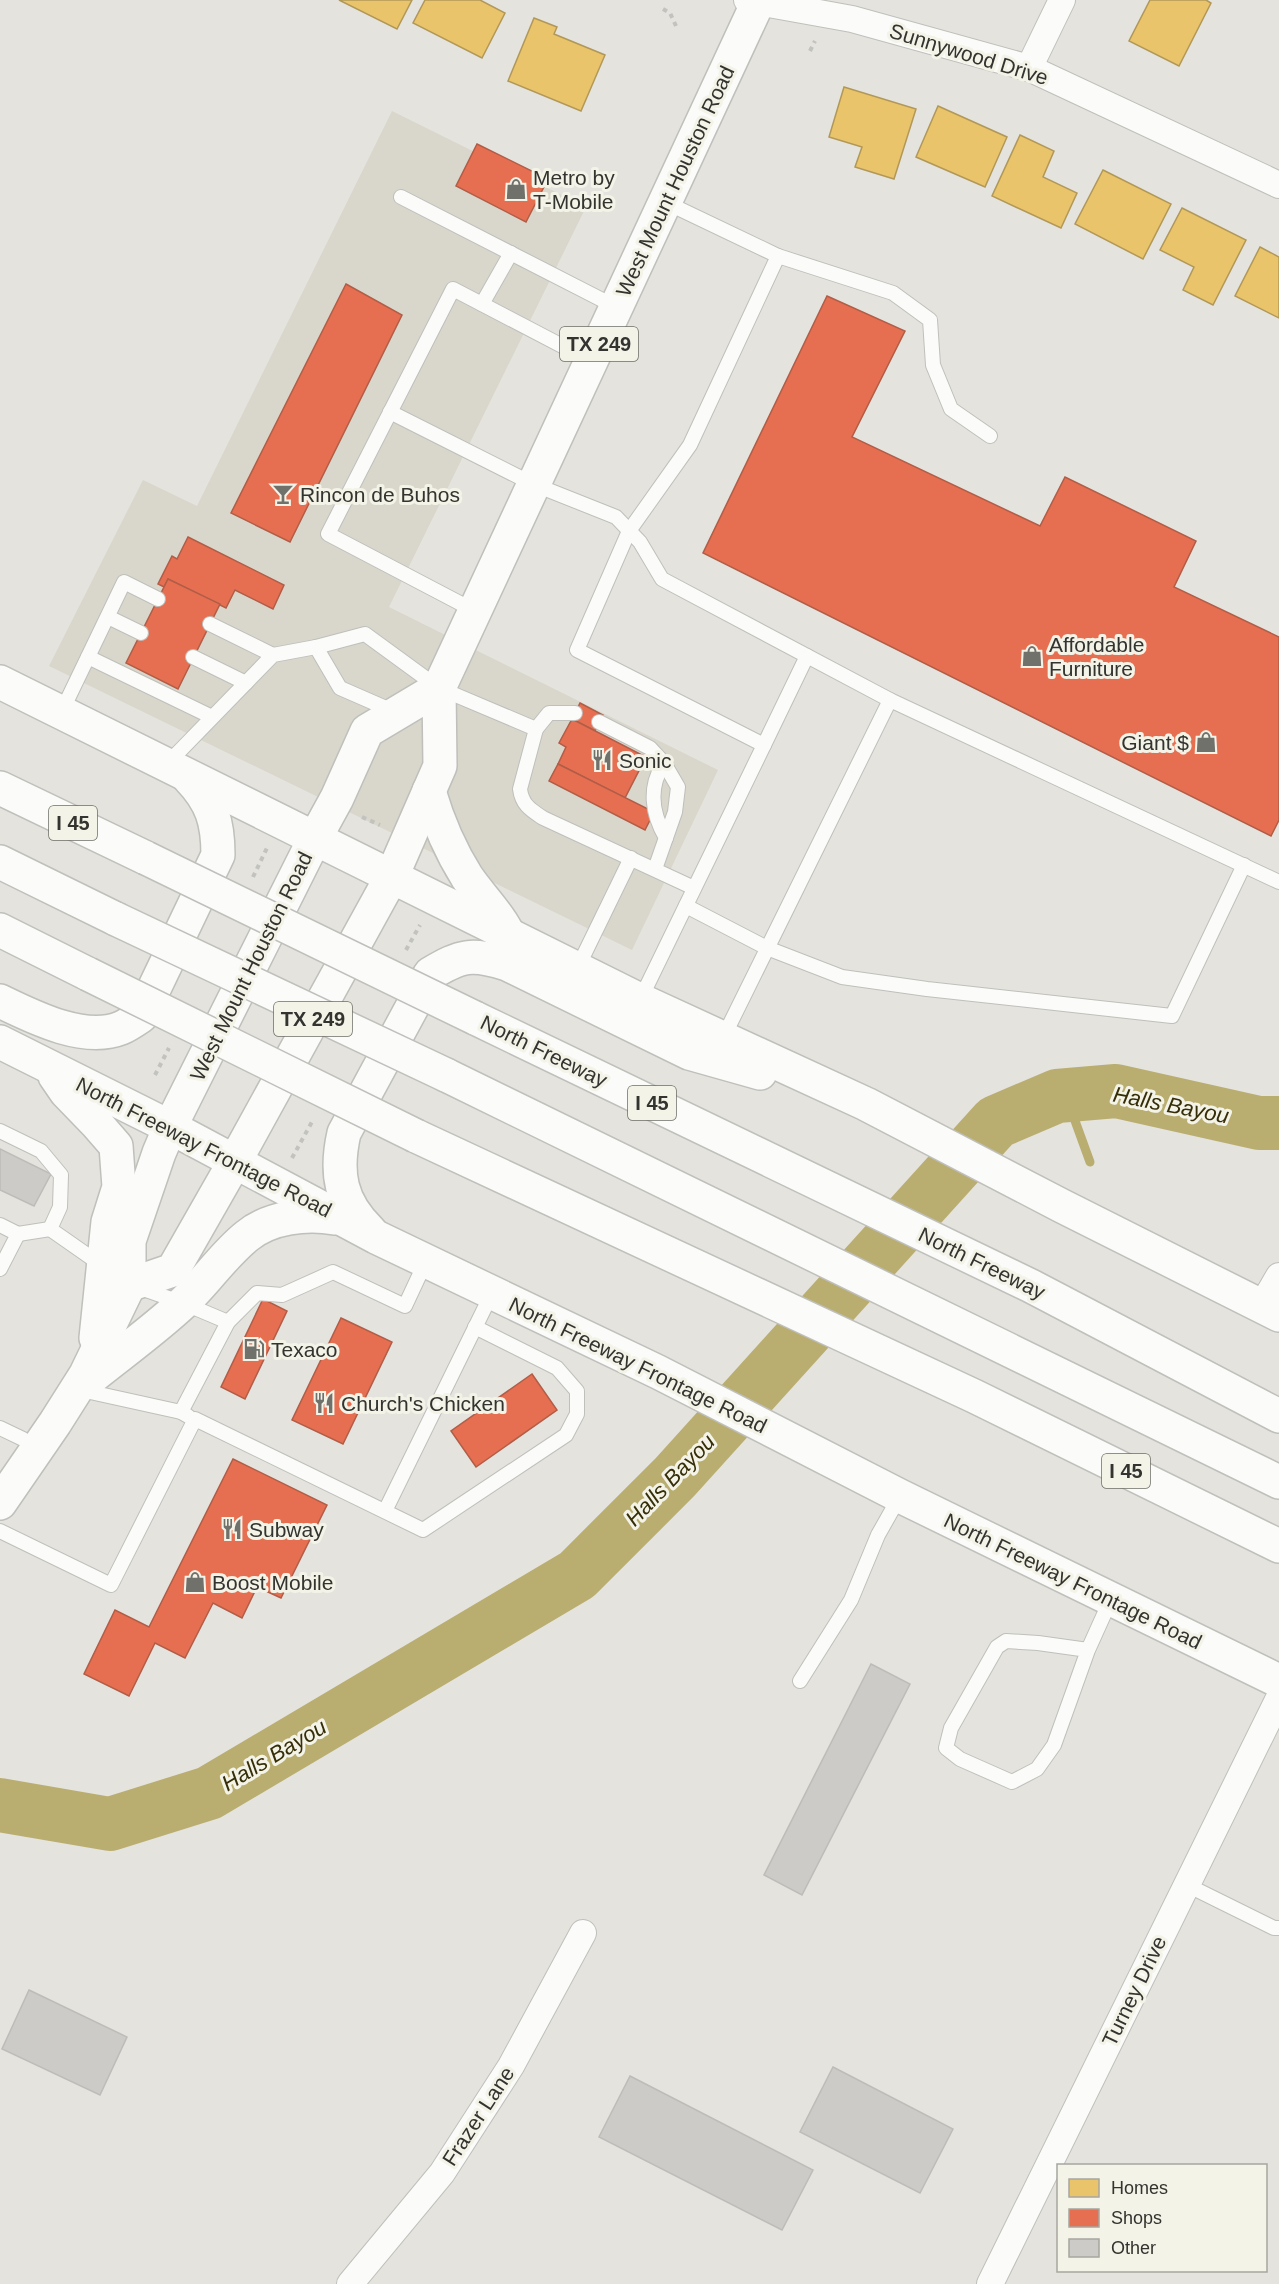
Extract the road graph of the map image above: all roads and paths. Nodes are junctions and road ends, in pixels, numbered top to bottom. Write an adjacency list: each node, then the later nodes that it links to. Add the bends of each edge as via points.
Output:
1 (1062, 0): 5 (street)
2 (755, 1): 5 (street, Sunnywood Drive, via 852,19); 8 (main road, West Mount Houston Road / TX 249)
3 (663, 9): 4 (path, via 670,13)
4 (676, 26)
5 (1029, 68): 6 (street, Sunnywood Drive)
6 (1279, 185)
7 (401, 197): 9 (lane)
8 (665, 202): 10 (lane); 12 (main road, West Mount Houston Road / TX 249)
9 (510, 253): 11 (lane); 12 (lane)
10 (778, 256): 15 (lane, via 893,293 930,320 933,365 951,409); 17 (lane, via 690,445)
11 (482, 304): 13 (lane); 14 (lane, via 453,289)
12 (616, 307): 13 (main road, West Mount Houston Road / TX 249)
13 (591, 361): 16 (main road, West Mount Houston Road / TX 249)
14 (390, 412): 16 (lane); 19 (lane, via 328,534)
15 (990, 436)
16 (533, 484): 17 (lane, via 616,517); 19 (main road, West Mount Houston Road / TX 249)
17 (629, 531): 25 (lane, via 662,579); 38 (lane, via 577,650)
18 (158, 599): 20 (lane, via 124,582)
19 (475, 611): 30 (main road, West Mount Houston Road / TX 249)
20 (108, 617): 22 (lane); 26 (lane)
21 (210, 624): 24 (lane)
22 (141, 633)
23 (316, 647): 24 (lane); 30 (lane, via 365,634); 34 (lane, via 340,688)
24 (273, 655): 29 (lane)
25 (807, 656): 31 (lane); 38 (lane)
26 (88, 657): 33 (lane); 35 (lane)
27 (193, 657): 29 (lane)
28 (0, 682): 33 (main road)
29 (246, 683): 35 (lane)
30 (438, 688): 34 (main road, West Mount Houston Road); 37 (lane); 42 (main road, West Mount Houston Road / TX 249, via 440,766)
31 (890, 700): 49 (lane); 57 (lane)
32 (575, 712): 37 (lane, via 549,713)
33 (61, 713): 40 (main road)
34 (397, 713): 46 (main road, West Mount Houston Road, via 367,731)
35 (212, 717): 40 (lane)
36 (599, 722): 39 (lane, via 650,748)
37 (536, 729): 47 (lane, via 520,789 521,799 543,818)
38 (764, 746): 53 (lane)
39 (664, 763): 45 (lane, via 678,787); 45 (lane, via 652,788 657,823)
40 (177, 771): 46 (main road); 60 (main road, via 202,792 213,812 218,855 141,1016 119,1029 83,1033 33,1017)
41 (0, 788): 86 (main road, North Freeway / I 45, bridge, via 1031,1287)
42 (429, 791): 51 (main road, West Mount Houston Road / TX 249); 56 (main road, via 449,845)
43 (361, 817): 44 (path)
44 (387, 828)
45 (666, 838): 50 (lane)
46 (314, 840): 51 (main road); 65 (main road, West Mount Houston Road)
47 (632, 858): 50 (lane); 58 (lane)
48 (0, 862): 90 (main road, I 45, bridge)
49 (1244, 865): 52 (lane); 57 (lane, via 1172,1016 842,977)
50 (655, 869): 53 (lane)
51 (392, 876): 56 (main road); 67 (main road, West Mount Houston Road / TX 249)
52 (1279, 882)
53 (694, 888): 54 (lane)
54 (686, 906): 57 (lane); 59 (lane)
55 (0, 930): 95 (main road, I 45, bridge, via 416,1136 974,1396)
56 (508, 935): 58 (main road)
57 (767, 948): 61 (lane)
58 (577, 969): 59 (main road)
59 (640, 1000): 61 (main road)
60 (0, 1001)
61 (723, 1038): 64 (main road)
62 (0, 1043): 63 (main road, North Freeway Frontage Road)
63 (49, 1067): 65 (main road, North Freeway Frontage Road); 74 (main road, via 66,1092 116,1146 119,1187 108,1222)
64 (866, 1104): 72 (main road, via 689,1053 507,964 481,956 454,960 430,974 344,1133 339,1156 347,1202); 80 (main road)
65 (170, 1127): 67 (main road, North Freeway Frontage Road); 77 (main road, West Mount Houston Road, via 129,1241)
66 (0, 1131): 70 (lane, via 41,1151 61,1175 60,1208)
67 (234, 1163): 68 (main road, North Freeway Frontage Road); 77 (main road, West Mount Houston Road, via 173,1270)
68 (345, 1220): 72 (main road, North Freeway Frontage Road); 79 (main road, via 295,1217 248,1235)
69 (0, 1225): 71 (lane)
70 (50, 1229): 71 (lane); 74 (lane)
71 (18, 1234): 75 (lane)
72 (376, 1237): 73 (main road, North Freeway Frontage Road)
73 (426, 1261): 78 (main road, North Freeway Frontage Road); 81 (lane, via 405,1306 333,1272 282,1294 257,1293)
74 (103, 1266): 77 (lane); 83 (main road)
75 (0, 1269)
76 (1279, 1276): 80 (street)
77 (129, 1285): 79 (lane); 83 (main road, West Mount Houston Road)
78 (492, 1293): 82 (lane); 91 (main road, North Freeway Frontage Road)
79 (183, 1303): 81 (lane); 84 (main road)
80 (1270, 1311)
81 (228, 1322): 85 (lane)
82 (476, 1327): 93 (lane); 93 (lane, via 557,1368 577,1390 577,1414 566,1435 423,1530)
83 (95, 1357): 84 (main road, West Mount Houston Road)
84 (76, 1389): 85 (lane); 92 (main road, West Mount Houston Road)
85 (181, 1412): 87 (lane)
86 (1279, 1416)
87 (195, 1419): 93 (lane); 94 (lane, via 111,1585)
88 (0, 1428): 89 (lane)
89 (23, 1439)
90 (1279, 1482)
91 (900, 1496): 96 (main road, North Freeway Frontage Road); 98 (lane, via 878,1535 851,1600)
92 (0, 1503)
93 (385, 1511)
94 (0, 1531)
95 (1279, 1546)
96 (1111, 1599): 97 (lane); 99 (main road, North Freeway Frontage Road)
97 (1088, 1650): 97 (lane, via 1054,1745 1037,1769 1012,1782 960,1759 946,1748 951,1728 997,1647 1006,1641 1038,1642)
98 (800, 1681)
99 (1279, 1681)
100 (1279, 1698): 101 (street, Turney Drive)
101 (1187, 1885): 102 (lane); 105 (street, Turney Drive)
102 (1279, 1929)
103 (583, 1933): 104 (street, Frazer Lane, via 511,2066 442,2173)
104 (350, 2284)
105 (990, 2284)

